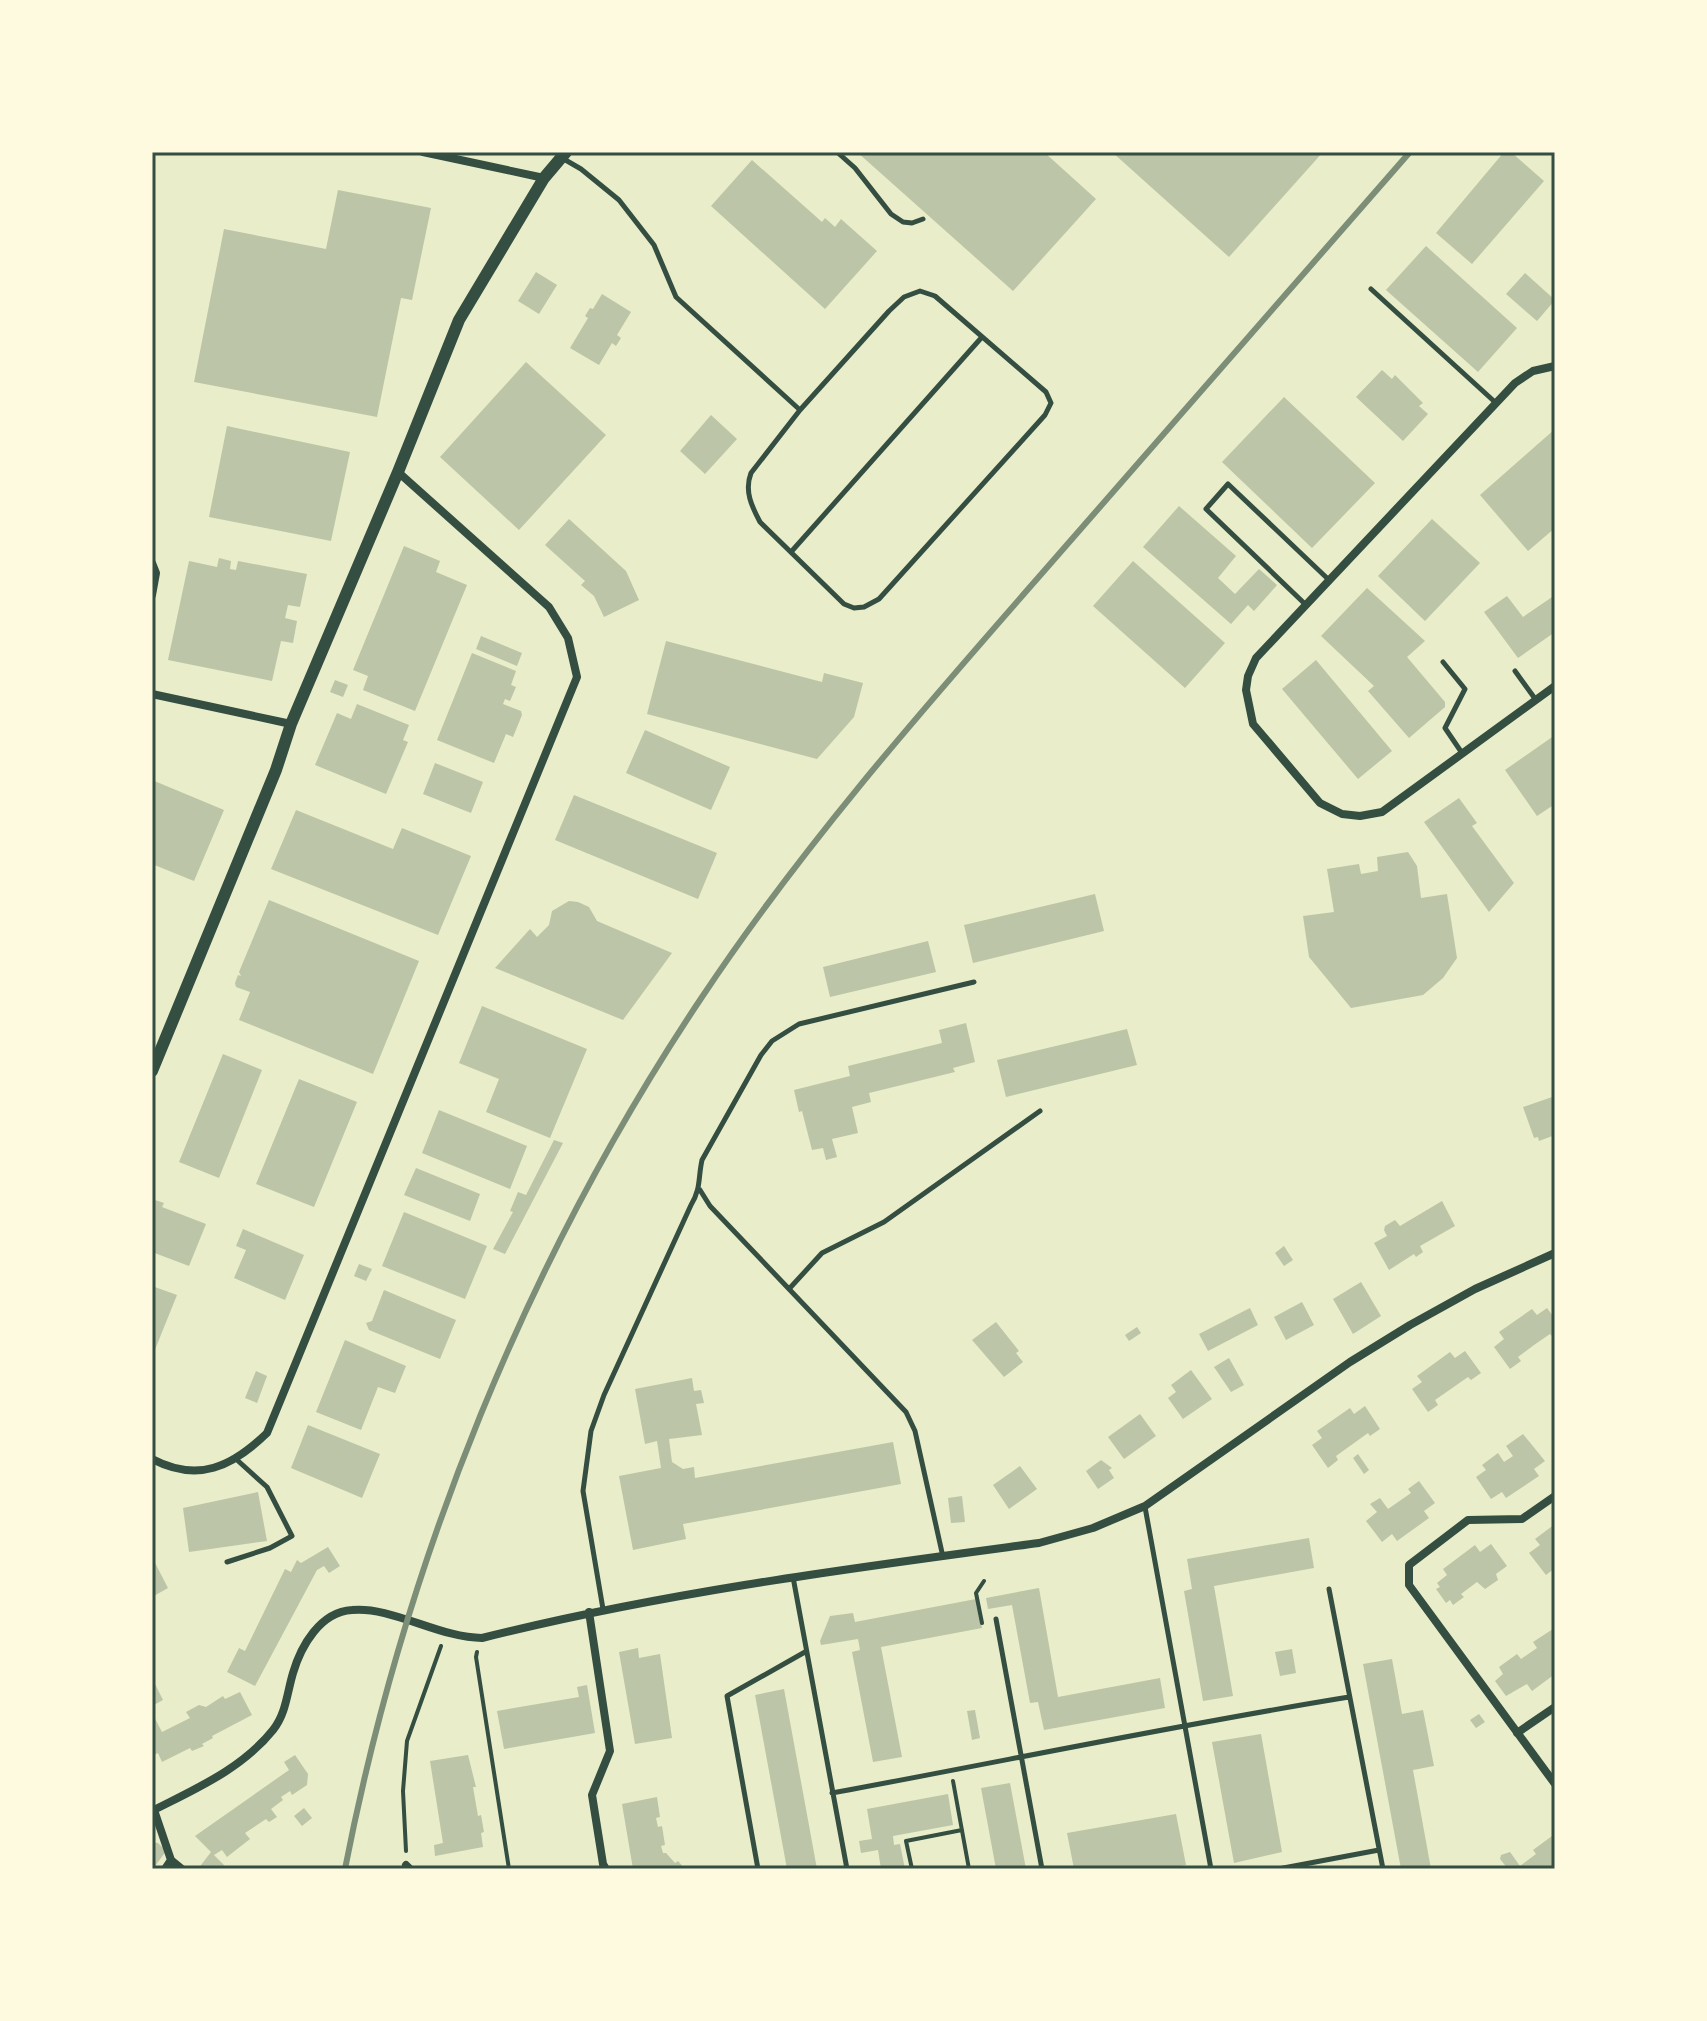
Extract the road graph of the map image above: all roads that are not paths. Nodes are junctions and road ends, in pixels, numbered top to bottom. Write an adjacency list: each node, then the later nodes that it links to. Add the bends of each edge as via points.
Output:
1 (423, 152): 4 (street)
2 (837, 152): 5 (lane, via 891,214 903,222)
3 (564, 155): 4 (street); 10 (lane, via 619,200 654,245 676,297)
4 (544, 178): 11 (street, via 459,320)
5 (923, 219)
6 (1371, 289): 9 (lane)
7 (982, 337): 10 (lane, via 935,296 920,291 904,297); 12 (lane); 12 (lane, via 1046,392 1051,403 1045,415 879,599 864,607 844,604)
8 (1555, 366): 9 (street, via 1533,371)
9 (1496, 403): 14 (street)
10 (800, 410): 12 (lane, via 747,483 760,522)
11 (398, 472): 22 (street); 30 (street, via 549,607 568,638 577,677 267,1433)
12 (791, 552)
13 (152, 563): 15 (street)
14 (1330, 581): 16 (street); 16 (lane, via 1228,484 1206,509)
15 (152, 595)
16 (1307, 606): 23 (street, via 1256,658 1246,690 1253,724 1320,803 1342,814 1382,812)
17 (1443, 662): 23 (lane, via 1465,689 1445,728)
18 (1515, 671): 21 (lane)
19 (1555, 686): 21 (street)
20 (152, 694): 22 (street)
21 (1536, 700): 23 (street)
22 (291, 724): 25 (street)
23 (1462, 753)
24 (974, 982): 27 (lane, via 785,1031 761,1055 702,1160)
25 (152, 1071)
26 (1040, 1111): 29 (lane, via 884,1222 822,1253)
27 (700, 1190): 29 (lane); 38 (lane, via 591,1431 583,1491)
28 (1555, 1253): 33 (street, via 1410,1325 1319,1382)
29 (789, 1289): 34 (lane, via 906,1412 915,1431)
30 (235, 1458): 31 (street, via 188,1472); 35 (lane, via 267,1487 292,1536)
31 (152, 1459)
32 (1555, 1496): 45 (street, via 1522,1519 1468,1520 1409,1565 1409,1585)
33 (1145, 1506): 34 (street, via 1067,1537); 44 (lane)
34 (943, 1557): 36 (street)
35 (227, 1562)
36 (793, 1577): 38 (street); 41 (lane)
37 (1329, 1589): 42 (lane)
38 (603, 1609): 39 (street)
39 (589, 1612): 49 (street, via 463,1638 364,1610 341,1612 318,1626 298,1660 280,1719 255,1749 217,1778); 54 (street, via 610,1751 592,1795)
40 (997, 1622): 46 (lane)
41 (805, 1652): 48 (lane); 55 (lane, via 727,1696)
42 (1349, 1697): 44 (lane); 50 (lane)
43 (1555, 1707): 45 (street)
44 (1185, 1724): 46 (lane); 58 (lane)
45 (1517, 1733): 47 (street)
46 (1022, 1758): 48 (lane); 57 (lane)
47 (1555, 1784)
48 (832, 1793): 56 (lane)
49 (153, 1811): 51 (street)
50 (1379, 1850): 59 (lane); 60 (lane)
51 (171, 1860): 52 (street); 53 (street)
52 (165, 1869)
53 (182, 1869)
54 (606, 1869)
55 (758, 1869)
56 (847, 1869)
57 (1042, 1869)
58 (1211, 1869)
59 (1278, 1869)
60 (1383, 1869)

